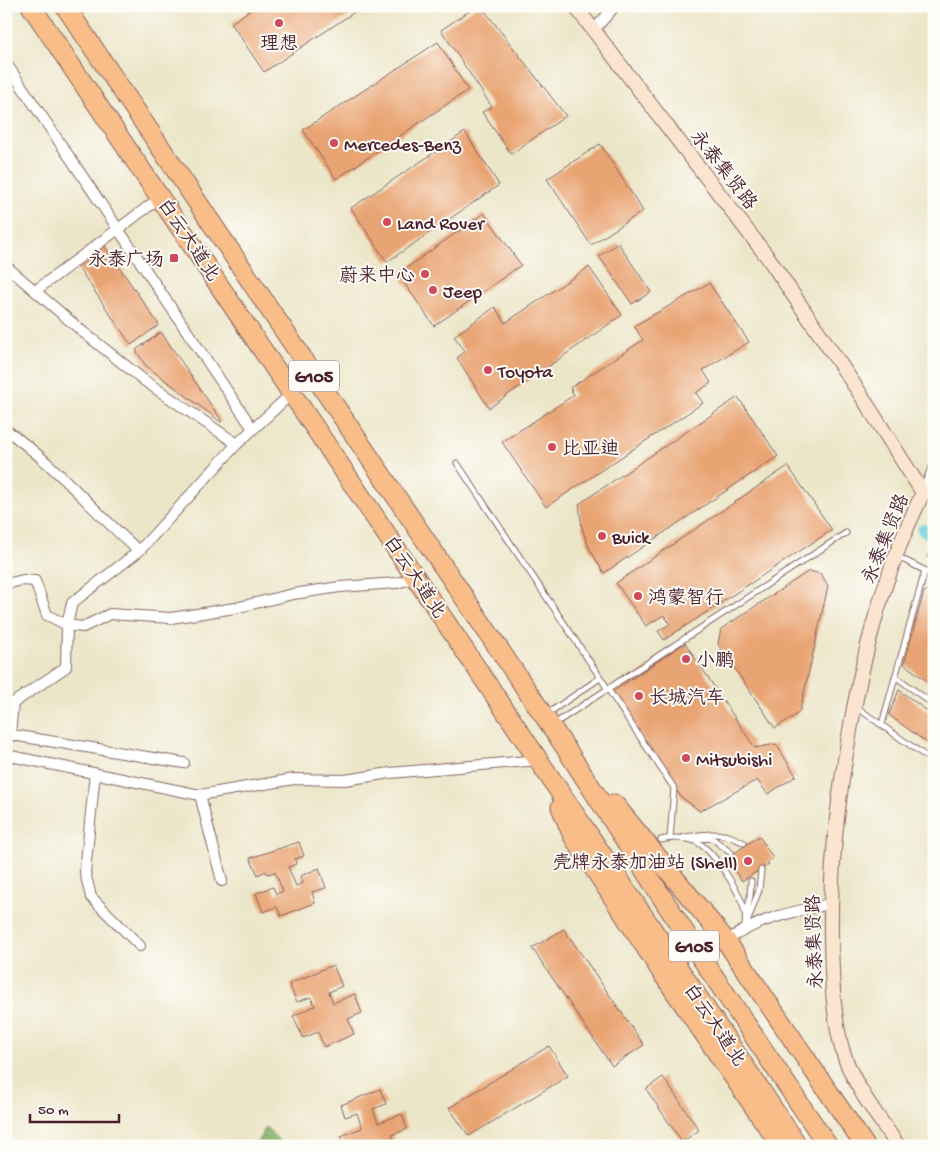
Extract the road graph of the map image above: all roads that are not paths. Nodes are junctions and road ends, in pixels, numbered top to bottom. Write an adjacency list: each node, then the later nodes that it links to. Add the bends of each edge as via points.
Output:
1 (31, 6): 7 (highway, 白云大道北 / G105)
2 (65, 6): 31 (highway, 白云大道北 / G105)
3 (575, 6): 5 (street, 永泰集贤路)
4 (615, 6): 5 (street)
5 (594, 30): 17 (street, 永泰集贤路, via 769,259)
6 (6, 63): 8 (street)
7 (162, 197): 8 (street); 11 (highway, 白云大道北 / G105)
8 (118, 230): 10 (street); 12 (street)
9 (6, 266): 10 (street)
10 (35, 291): 14 (street, via 145,382)
11 (291, 394): 12 (street); 23 (highway, 白云大道北 / G105)
12 (254, 429): 14 (street)
13 (6, 430): 19 (street, via 74,488)
14 (237, 444): 19 (street)
15 (458, 463): 27 (lane)
16 (934, 468): 17 (street)
17 (928, 495): 20 (street, 永泰集贤路)
18 (846, 533): 28 (lane)
19 (139, 552): 25 (street, via 72,603)
20 (894, 555): 21 (lane); 29 (street, 永泰集贤路, via 869,639)
21 (925, 571): 22 (lane); 26 (lane)
22 (934, 575)
23 (417, 577): 25 (street, via 387,584 293,594 235,608 171,618 110,614 84,627); 36 (highway, 白云大道北 / G105)
24 (6, 584): 25 (street, via 35,581 47,615)
25 (67, 625): 33 (street, via 66,667 14,703)
26 (895, 676): 30 (lane); 32 (lane)
27 (600, 678): 28 (lane); 31 (lane)
28 (608, 689): 31 (lane); 42 (lane, via 674,788)
29 (854, 705): 32 (lane); 50 (street, 永泰集贤路, via 834,830)
30 (934, 705)
31 (547, 721): 34 (highway, 白云大道北 / G105)
32 (882, 724): 37 (lane)
33 (8, 735): 38 (street)
34 (563, 744): 53 (highway, G105); 57 (highway, 白云大道北 / G105)
35 (6, 755): 39 (street)
36 (540, 760): 40 (street, via 344,780 294,779); 55 (highway, G105, via 573,836); 56 (highway, 白云大道北 / G105)
37 (934, 762)
38 (184, 763)
39 (95, 773): 40 (street); 54 (street, via 85,872 91,897)
40 (200, 795): 48 (street)
41 (683, 837): 42 (lane); 44 (lane); 45 (lane, via 716,833 730,835)
42 (670, 838): 43 (lane)
43 (661, 840)
44 (689, 840): 46 (lane, via 712,838); 51 (lane, via 697,842 717,861)
45 (744, 843)
46 (731, 852)
47 (762, 870): 52 (lane, via 759,890)
48 (222, 881)
49 (751, 881): 51 (lane)
50 (830, 904): 52 (street, via 766,918); 59 (street, 永泰集贤路, via 834,1000 844,1054 859,1088)
51 (746, 913): 52 (lane)
52 (744, 928): 53 (street)
53 (726, 940): 58 (highway, G105)
54 (140, 946)
55 (781, 1146)
56 (798, 1146)
57 (828, 1146)
58 (865, 1146)
59 (898, 1146)

